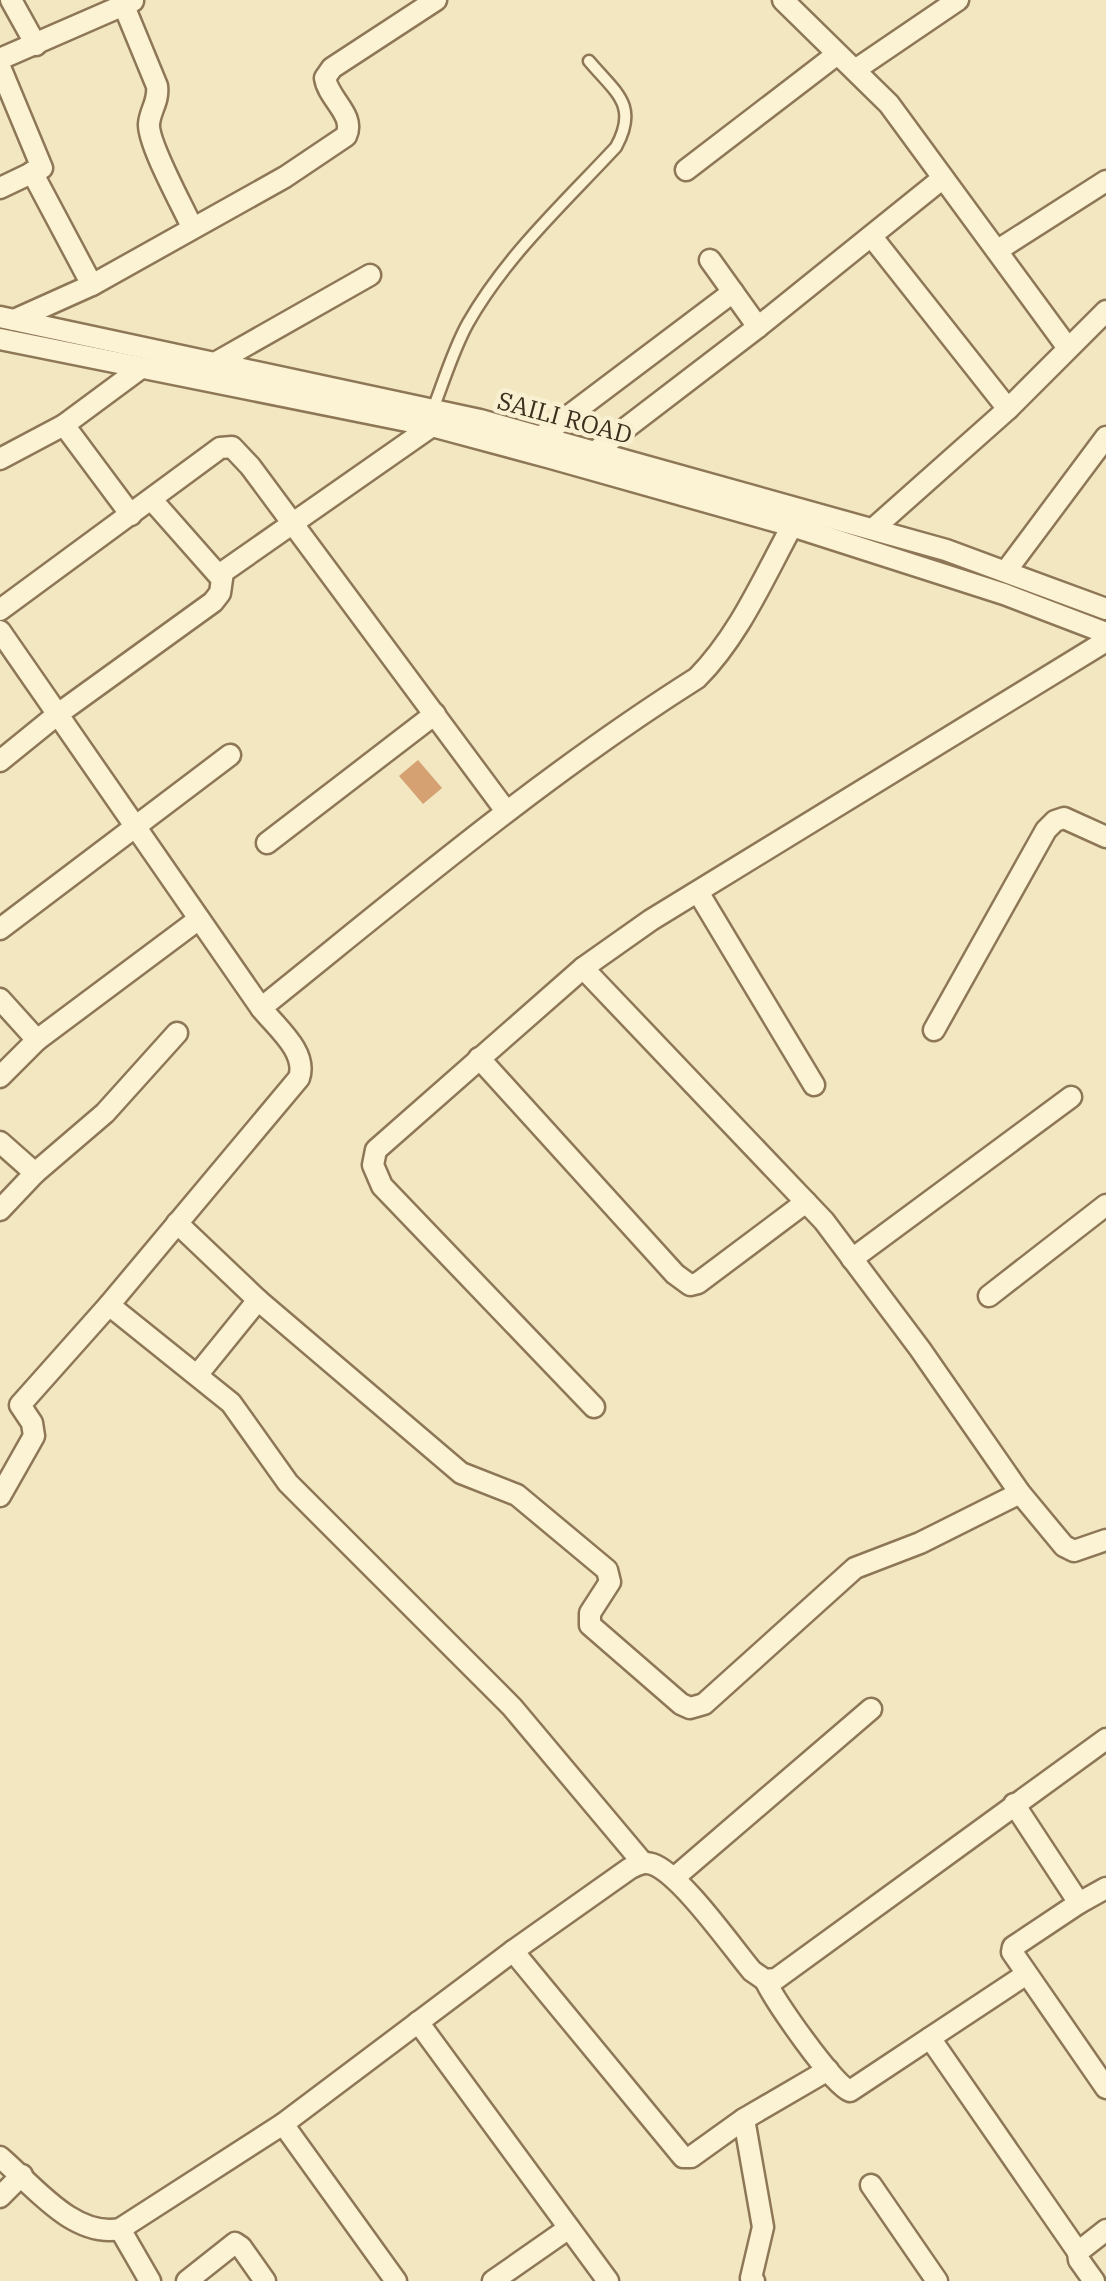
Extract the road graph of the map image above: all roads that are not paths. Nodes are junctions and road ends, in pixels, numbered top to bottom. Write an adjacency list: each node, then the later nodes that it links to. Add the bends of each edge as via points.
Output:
1 (11, 0): 6 (street)
2 (436, 0): 17 (street, via 325,78 348,120 346,136)
3 (783, 0): 7 (street)
4 (958, 0): 11 (street)
5 (129, 3): 6 (street); 17 (street, via 159,97 150,118 152,138)
6 (36, 45): 8 (street)
7 (836, 55): 11 (street); 12 (street)
8 (0, 59)
9 (590, 62): 32 (lane, via 626,108 626,129 494,284 466,326)
10 (0, 67): 13 (street, via 42,168)
11 (855, 70): 14 (street)
12 (686, 170)
13 (32, 172): 16 (street); 22 (street)
14 (943, 178): 18 (street); 19 (street)
15 (1106, 181): 19 (street)
16 (0, 188)
17 (192, 227): 22 (street)
18 (872, 237): 26 (street); 31 (street)
19 (998, 250): 28 (street)
20 (710, 260): 23 (street)
21 (370, 275): 29 (street)
22 (92, 285): 25 (street)
23 (733, 292): 26 (street); 34 (street)
24 (1106, 311): 28 (street)
25 (7, 318): 27 (street); 29 (street, SAILI ROAD)
26 (758, 327): 36 (street)
27 (0, 339): 30 (street)
28 (1068, 348): 31 (street)
29 (215, 363): 32 (street, SAILI ROAD)
30 (141, 368): 32 (street); 33 (street)
31 (1008, 409): 42 (street)
32 (432, 417): 34 (street, SAILI ROAD); 40 (street); 41 (street)
33 (64, 425): 37 (street); 39 (street)
34 (542, 436): 36 (street, SAILI ROAD)
35 (1106, 437): 43 (street)
36 (596, 451): 42 (street, SAILI ROAD)
37 (0, 459)
38 (152, 500): 39 (street); 40 (street, via 227,446); 44 (street)
39 (131, 515): 46 (street)
40 (292, 522): 44 (street); 51 (street)
41 (792, 526): 47 (street); 54 (street, via 710,666)
42 (873, 530): 43 (street, SAILI ROAD)
43 (1006, 572): 45 (street, SAILI ROAD)
44 (220, 577): 50 (street, via 213,602)
45 (1106, 609)
46 (0, 610)
47 (1106, 633)
48 (1106, 641): 58 (street)
49 (4, 645): 50 (street)
50 (58, 714): 53 (street); 55 (street)
51 (434, 714): 54 (street); 57 (street)
52 (230, 755): 55 (street)
53 (0, 761)
54 (506, 811): 63 (street)
55 (136, 828): 59 (street); 60 (street)
56 (1106, 837): 64 (street, via 1064,818 1046,830)
57 (268, 843)
58 (698, 892): 61 (street); 69 (street)
59 (199, 919): 63 (street); 66 (street)
60 (0, 929)
61 (582, 968): 67 (street); 73 (street)
62 (0, 998): 66 (street)
63 (261, 1008): 76 (street, via 298,1053 299,1078)
64 (934, 1030)
65 (177, 1033): 72 (street, via 105,1114)
66 (36, 1040): 68 (street)
67 (479, 1058): 73 (street, via 690,1285); 83 (street, via 376,1150 375,1173)
68 (0, 1077)
69 (814, 1085)
70 (1072, 1097): 77 (street)
71 (0, 1142): 72 (street)
72 (34, 1173): 75 (street)
73 (806, 1202): 77 (street)
74 (1106, 1205): 78 (street)
75 (0, 1210)
76 (177, 1222): 79 (street); 80 (street)
77 (852, 1259): 84 (street)
78 (988, 1296)
79 (258, 1300): 81 (street); 84 (street, via 461,1473 516,1494 606,1570 610,1582 590,1613 590,1625 690,1708 704,1704 855,1568)
80 (109, 1305): 81 (street); 82 (street)
81 (198, 1374): 90 (street, via 231,1402 288,1483 512,1707)
82 (10, 1402): 85 (street, via 32,1423 34,1436)
83 (594, 1407)
84 (1020, 1493): 86 (street, via 1069,1550)
85 (0, 1496)
86 (1106, 1540)
87 (870, 1710): 91 (street)
88 (1106, 1739): 89 (street)
89 (1014, 1804): 93 (street); 96 (street, via 786,1973)
90 (643, 1863): 91 (street); 94 (street)
91 (674, 1878): 96 (street)
92 (1106, 1888): 93 (street)
93 (1079, 1903): 95 (street, via 1013,1947)
94 (512, 1951): 97 (street); 101 (street, via 683,2157)
95 (1025, 1975): 98 (street); 100 (street)
96 (764, 1980): 99 (street)
97 (418, 2022): 102 (street); 107 (street)
98 (930, 2038): 99 (street, via 850,2092); 110 (street)
99 (828, 2070): 101 (street)
100 (1106, 2088)
101 (744, 2119): 111 (street, via 763,2226)
102 (284, 2124): 108 (street); 115 (street)
103 (0, 2157): 104 (street)
104 (22, 2176): 106 (street); 108 (street, via 76,2222 103,2232)
105 (871, 2185): 118 (street)
106 (0, 2198)
107 (569, 2228): 116 (street); 117 (street)
108 (120, 2229): 112 (street)
109 (1106, 2230): 110 (street)
110 (1078, 2252): 119 (street)
111 (749, 2280)
112 (150, 2281)
113 (187, 2281): 114 (street, via 234,2244)
114 (265, 2281)
115 (396, 2281)
116 (493, 2281)
117 (608, 2281)
118 (937, 2281)
119 (1094, 2281)

